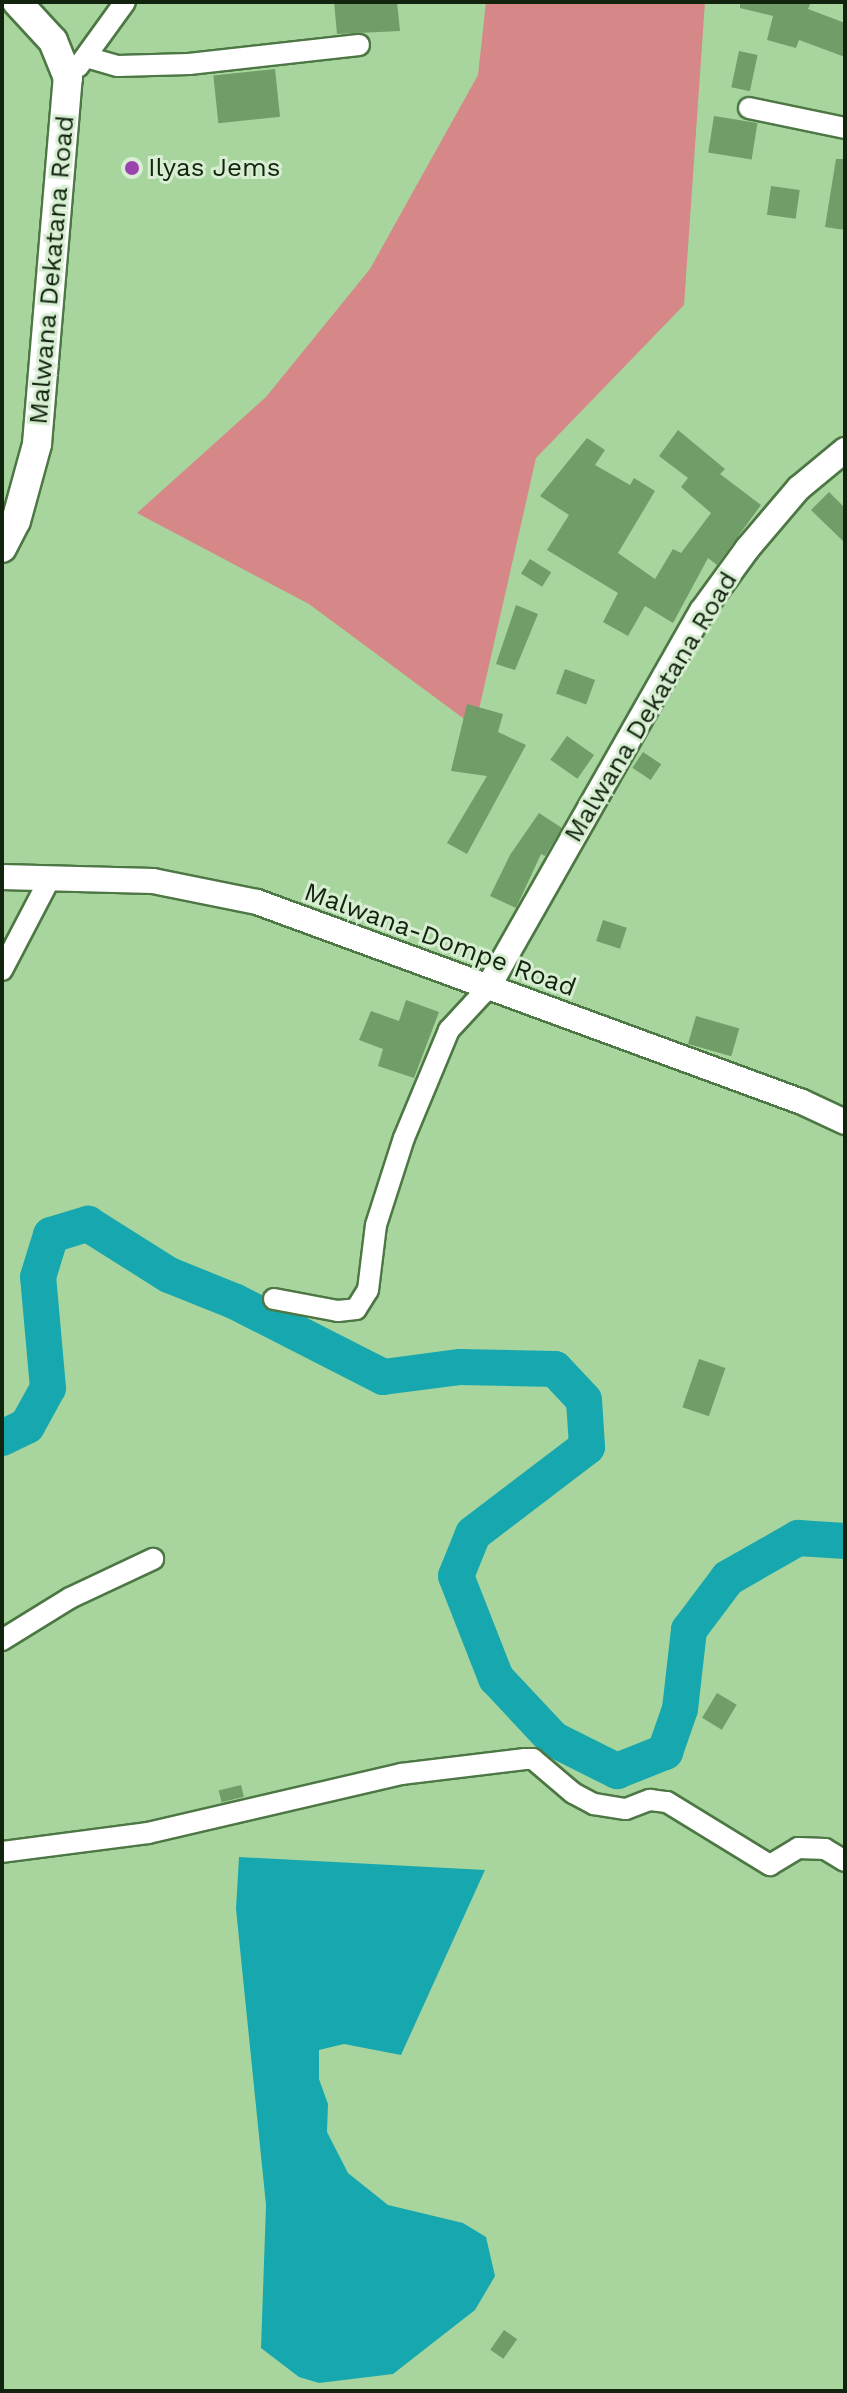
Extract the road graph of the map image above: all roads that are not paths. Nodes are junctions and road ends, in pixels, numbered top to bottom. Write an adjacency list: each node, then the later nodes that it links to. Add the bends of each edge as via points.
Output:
1 (17, 2): 4 (main road, Malwana Dekatana Road)
2 (125, 2): 4 (street)
3 (359, 45): 4 (street, via 189,64)
4 (77, 67): 8 (main road, Malwana Dekatana Road, via 37,444 16,521)
5 (749, 108): 6 (street)
6 (845, 128)
7 (845, 450): 12 (street, Malwana Dekatana Road, via 799,488 702,611)
8 (2, 548)
9 (2, 877): 10 (street, Malwana-Dompe Road)
10 (50, 878): 11 (street); 12 (street, Malwana-Dompe Road, via 153,881 257,902)
11 (2, 970)
12 (487, 989): 13 (street, Malwana-Dompe Road); 14 (street, via 449,1030 404,1138 376,1225 368,1290 356,1309 338,1311)
13 (845, 1122)
14 (274, 1299)
15 (153, 1559): 16 (street, via 70,1598)
16 (2, 1640)
17 (2, 1852): 18 (street, via 148,1833 401,1774 533,1759 594,1804 626,1809 650,1800 667,1802 770,1865 798,1848 825,1849)
18 (845, 1861)

